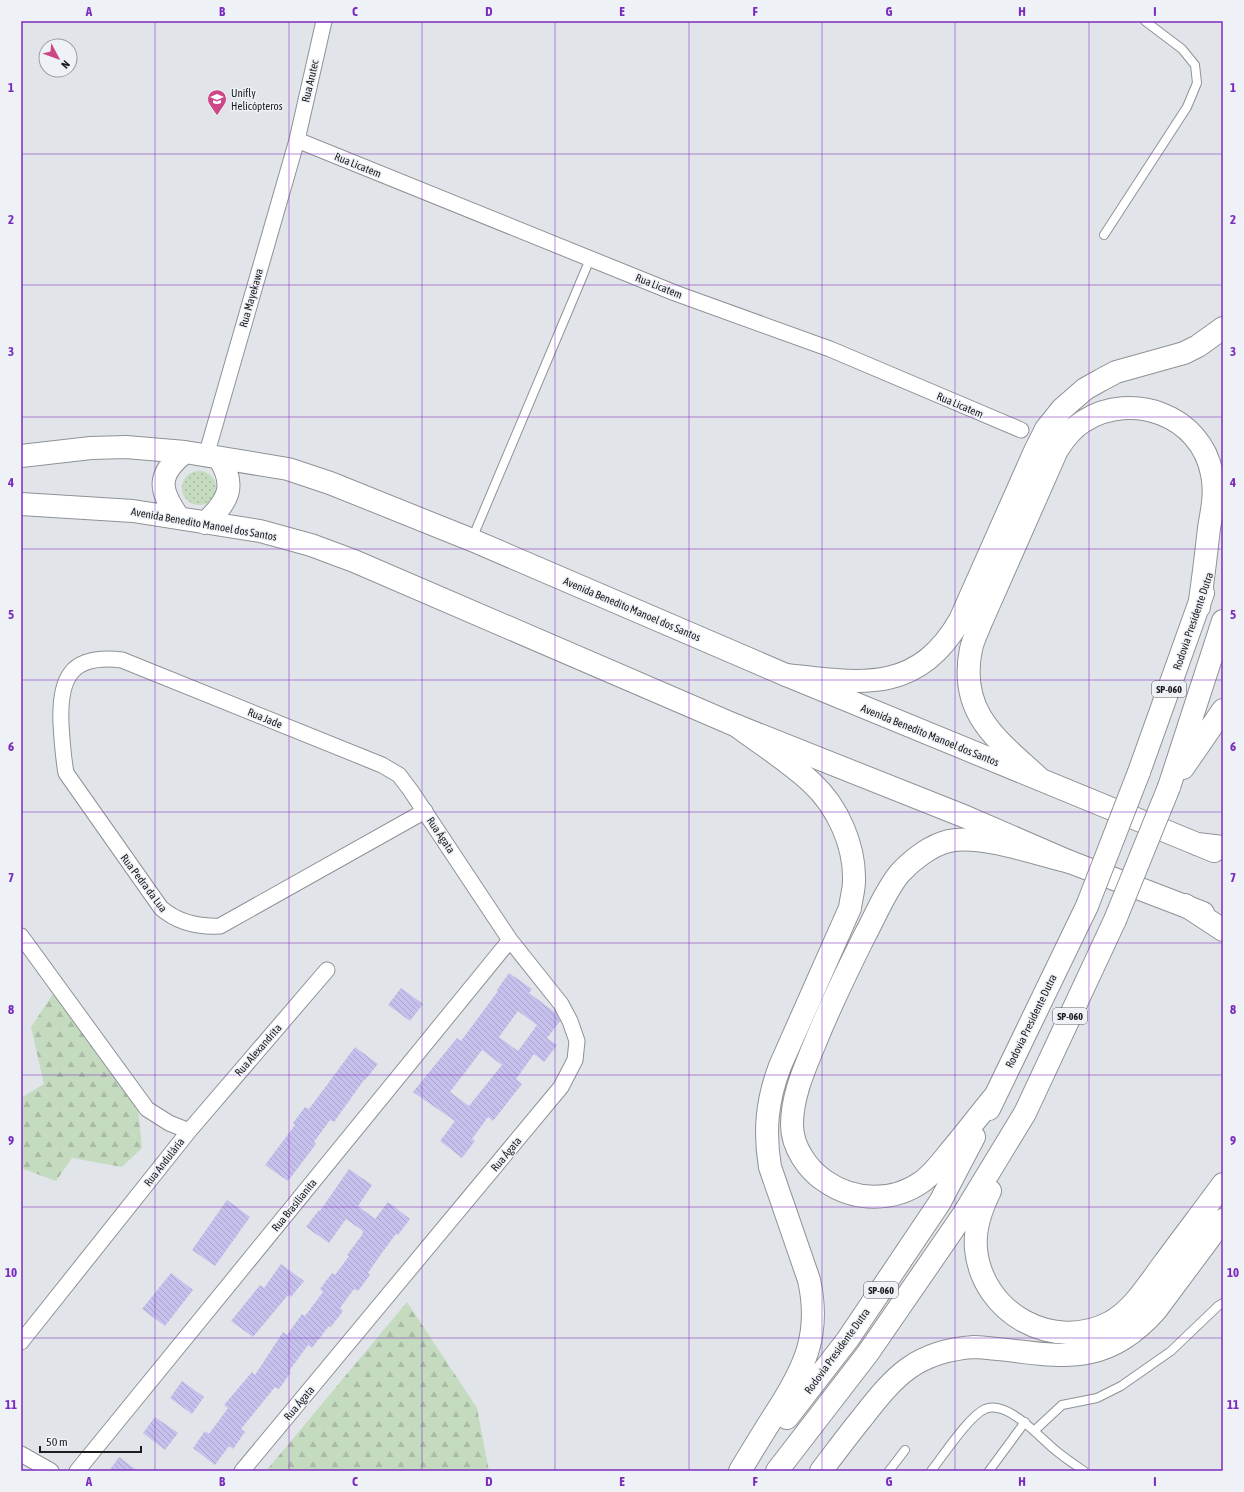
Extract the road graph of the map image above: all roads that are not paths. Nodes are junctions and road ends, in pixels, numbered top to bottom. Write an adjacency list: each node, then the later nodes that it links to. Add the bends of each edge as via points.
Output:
1 (324, 21): 3 (street, Rua Arutec)
2 (1145, 21): 4 (lane, via 1182,49 1195,65 1197,83 1187,107)
3 (297, 140): 5 (street, Rua Licatem); 8 (street, Rua Mayekawa)
4 (1104, 235)
5 (590, 259): 7 (street, Rua Licatem, via 830,349); 14 (lane)
6 (1223, 328): 18 (main road, via 1184,353 1116,372 1071,400 1054,418 1035,451 960,620 933,655 908,672 879,681 850,682)
7 (1021, 430)
8 (204, 455): 9 (main road, Avenida Benedito Manoel dos Santos, via 126,447 90,448); 11 (main road, via 172,462 167,469 163,483 166,498); 12 (main road, via 224,466 229,480 227,497); 14 (main road, Avenida Benedito Manoel dos Santos, via 288,469 330,483)
9 (21, 456)
10 (21, 504): 11 (main road, Avenida Benedito Manoel dos Santos, via 133,511)
11 (179, 518): 12 (main road, Avenida Benedito Manoel dos Santos)
12 (205, 523): 20 (main road, Avenida Benedito Manoel dos Santos, via 260,531 311,545 354,561)
13 (1223, 523): 15 (main road, Rodovia Presidente Dutra / SP-060)
14 (472, 540): 18 (main road, Avenida Benedito Manoel dos Santos)
15 (1199, 607): 21 (main road, via 1214,498 1212,473 1203,450 1183,426 1167,415 1155,411 1118,408 1082,422 1072,430 1057,450 971,649 969,677 979,717 988,730); 34 (main road, Rodovia Presidente Dutra / SP-060, bridge, via 1087,906)
16 (1223, 621): 22 (main road, SP-060)
17 (86, 662): 23 (street, Rua Jade, via 103,658 122,660 382,765 399,775); 23 (street, Rua Pedra da Lua, via 70,674 62,689 62,755 66,773 168,915 188,923 208,927 220,926)
18 (786, 675): 21 (main road, Avenida Benedito Manoel dos Santos)
19 (1223, 710): 22 (main road)
20 (737, 726): 27 (main road, Avenida Benedito Manoel dos Santos, via 966,817); 48 (main road, via 813,783 825,798 842,824 851,850 854,881 850,908 780,1066 767,1116 770,1166 812,1294 812,1339 796,1381)
21 (1040, 779): 24 (main road, Avenida Benedito Manoel dos Santos)
22 (1170, 787): 35 (main road, SP-060, bridge, via 1115,920)
23 (425, 811): 32 (street, Rua Ágata)
24 (1197, 844): 25 (main road); 26 (main road, Avenida Benedito Manoel dos Santos)
25 (1223, 848)
26 (1223, 855)
27 (1070, 862): 28 (main road, Avenida Benedito Manoel dos Santos); 34 (main road, via 984,840 949,841 923,852 900,874 881,905 837,991 799,1083 792,1127 805,1161 832,1186 866,1197 891,1195 914,1187 933,1172)
28 (1185, 905): 29 (main road, Avenida Benedito Manoel dos Santos); 30 (main road)
29 (1223, 921)
30 (1223, 930)
31 (21, 936): 36 (street, Rua Andulária, via 147,1109 169,1123)
32 (510, 940): 46 (street, Rua Brasilianita); 47 (street, Rua Ágata, via 561,1004 577,1041 575,1060 561,1087)
33 (327, 970): 36 (street, Rua Alexandrita)
34 (995, 1096): 49 (main road, Rodovia Presidente Dutra / SP-060, via 940,1202 848,1339)
35 (1025, 1113): 37 (main road, via 981,1211 976,1248 981,1272 992,1294 1009,1312 1032,1326 1072,1333 1098,1327 1122,1314 1140,1296); 50 (main road, SP-060, via 963,1215 916,1284 868,1353)
36 (189, 1131): 40 (street, Rua Andulária)
37 (1223, 1184)
38 (1223, 1220): 51 (main road, via 1146,1322 1123,1340 1097,1351 1070,1356 974,1347 958,1348 929,1356 902,1372 884,1389)
39 (1223, 1303): 42 (lane, via 1171,1352 1097,1398 1062,1405)
40 (21, 1342)
41 (1025, 1422): 42 (lane); 53 (lane, via 1001,1409 986,1408 972,1418); 54 (lane)
42 (1034, 1431): 55 (lane, via 1054,1450)
43 (905, 1450): 52 (lane)
44 (21, 1454): 45 (street)
45 (51, 1471)
46 (77, 1471)
47 (242, 1471)
48 (740, 1471)
49 (746, 1471)
50 (777, 1471)
51 (821, 1471)
52 (889, 1471)
53 (931, 1471)
54 (989, 1471)
55 (1084, 1471)

